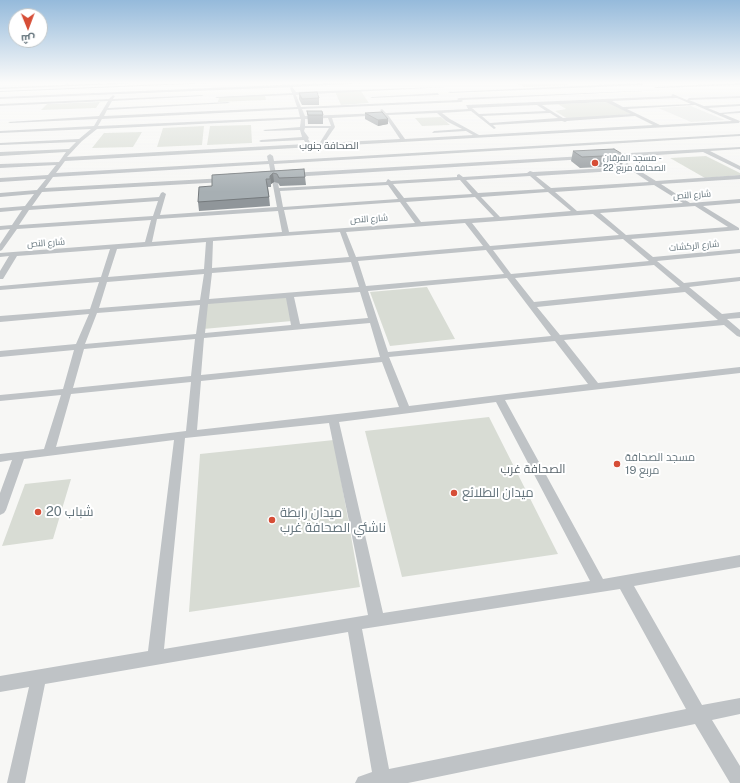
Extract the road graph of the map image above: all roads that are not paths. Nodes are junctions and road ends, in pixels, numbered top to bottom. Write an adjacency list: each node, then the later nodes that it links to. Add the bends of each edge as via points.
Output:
1 (303, 118): 25 (street)
2 (12, 119): 16 (street)
3 (66, 119): 16 (street)
4 (101, 119): 24 (street)
5 (156, 119): 21 (street)
6 (214, 119): 17 (street)
7 (291, 119): 17 (street)
8 (331, 119): 23 (street)
9 (388, 119): 42 (street)
10 (445, 119): 27 (street)
11 (482, 119): 19 (street)
12 (584, 119): 15 (street)
13 (641, 119): 22 (street)
14 (729, 119): 18 (street)
15 (563, 120): 19 (street); 20 (street)
16 (9, 121): 28 (street)
17 (214, 122): 21 (street)
18 (739, 123): 22 (street)
19 (490, 124): 30 (street)
20 (569, 124)
21 (154, 125): 24 (street)
22 (657, 126): 30 (street); 35 (street)
23 (333, 127): 25 (street); 46 (street)
24 (95, 128): 28 (street); 37 (street)
25 (303, 128): 26 (street); 39 (street)
26 (265, 130)
27 (468, 130): 29 (street); 34 (street)
28 (0, 132)
29 (434, 132)
30 (503, 135): 33 (street)
31 (740, 135): 35 (street)
32 (268, 136): 39 (street)
33 (487, 136): 34 (street); 56 (street)
34 (480, 137): 40 (street)
35 (681, 138): 44 (street); 52 (street)
36 (588, 139): 44 (street)
37 (80, 140): 45 (street); 51 (street)
38 (279, 140): 39 (street); 41 (street); 47 (street)
39 (307, 140): 46 (street); 47 (street)
40 (428, 140): 42 (street); 60 (street)
41 (261, 141)
42 (404, 141): 43 (street)
43 (366, 143): 46 (street); 57 (street)
44 (595, 143): 49 (street); 56 (street)
45 (0, 144)
46 (321, 144)
47 (280, 147): 48 (street)
48 (268, 148): 53 (street); 62 (street)
49 (601, 148)
50 (740, 148): 52 (street)
51 (70, 150): 54 (street); 61 (street)
52 (703, 150): 58 (street); 64 (street)
53 (170, 153): 61 (street); 66 (street)
54 (0, 154)
55 (607, 154): 58 (street)
56 (509, 155): 59 (street); 60 (street); 60 (street); 70 (street)
57 (373, 156): 60 (street); 62 (street); 69 (street)
58 (614, 156): 67 (street)
59 (592, 157)
60 (445, 159): 69 (street); 76 (street)
61 (62, 161): 65 (street); 71 (street)
62 (271, 162): 66 (street); 72 (street)
63 (740, 162): 64 (street)
64 (729, 163): 68 (street)
65 (0, 166)
66 (166, 168): 71 (street); 78 (street)
67 (632, 168): 70 (street); 80 (street)
68 (740, 168)
69 (382, 169): 72 (street); 79 (street)
70 (532, 175): 76 (street); 82 (street)
71 (52, 176): 77 (street); 83 (street)
72 (273, 176): 73 (street); 81 (street)
73 (266, 177)
74 (740, 177): 80 (street)
75 (234, 179): 78 (street)
76 (462, 179): 79 (street); 85 (street)
77 (0, 180)
78 (164, 183): 83 (street); 86 (street)
79 (391, 184): 81 (street); 87 (street)
80 (656, 184): 82 (street); 89 (street)
81 (276, 190): 92 (street)
82 (550, 190): 85 (street); 95 (street)
83 (40, 191): 84 (street); 91 (street)
84 (0, 194)
85 (477, 195): 87 (street); 97 (street)
86 (162, 199): 91 (street); 96 (street)
87 (403, 201): 92 (street); 99 (street)
88 (740, 201): 90 (street, شارع النص)
89 (688, 204): 90 (street, شارع النص); 94 (street, شارع النص)
90 (696, 204): 103 (street)
91 (27, 208): 93 (street); 100 (street)
92 (279, 209): 96 (street); 104 (street)
93 (0, 210)
94 (594, 211): 95 (street, شارع النص); 105 (street)
95 (576, 213): 97 (street, شارع النص)
96 (155, 217): 100 (street); 107 (street)
97 (499, 219): 98 (street, شارع النص)
98 (467, 221): 99 (street, شارع النص); 110 (street)
99 (420, 225): 102 (street, شارع النص)
100 (14, 227): 101 (street); 109 (street)
101 (0, 228)
102 (342, 230): 104 (street, شارع النص); 114 (street)
103 (738, 230): 105 (street)
104 (286, 235): 106 (street, شارع النص)
105 (625, 238): 110 (street); 115 (street)
106 (210, 240): 107 (street, شارع النص); 116 (street)
107 (148, 245): 108 (street, شارع النص)
108 (114, 247): 113 (street, شارع النص); 120 (street)
109 (0, 249)
110 (489, 249): 114 (street); 118 (street)
111 (740, 251): 115 (street, شارع الركشات)
112 (0, 255): 113 (street, شارع النص)
113 (14, 255): 117 (street)
114 (354, 260): 116 (street); 123 (street)
115 (652, 261): 118 (street, شارع الركشات); 121 (street)
116 (208, 272): 120 (street); 125 (street)
117 (0, 276)
118 (510, 276): 123 (street, شارع الركشات); 126 (street)
119 (740, 279): 121 (street)
120 (104, 280): 122 (street); 127 (street)
121 (684, 287): 126 (street); 131 (street)
122 (0, 288)
123 (364, 289): 124 (street, شارع الركشات); 130 (street)
124 (290, 295): 125 (street, شارع الركشات); 132 (street)
125 (204, 302): 127 (street, شارع الركشات); 134 (street)
126 (532, 305): 135 (street)
127 (94, 311): 129 (street, شارع الركشات); 136 (street)
128 (740, 315): 131 (street)
129 (0, 319)
130 (374, 320): 132 (street); 138 (street)
131 (722, 320): 133 (street); 135 (street)
132 (296, 327): 134 (street)
133 (740, 334)
134 (200, 335): 136 (street); 140 (street)
135 (557, 339): 138 (street); 141 (street)
136 (80, 346): 137 (street); 142 (street)
137 (0, 354)
138 (385, 357): 140 (street); 145 (street)
139 (740, 370): 141 (street)
140 (195, 378): 142 (street); 147 (street)
141 (595, 386): 144 (street)
142 (66, 391): 143 (street); 148 (street)
143 (0, 398)
144 (499, 398): 145 (street); 154 (street)
145 (405, 410): 146 (street)
146 (333, 419): 147 (street); 155 (street)
147 (186, 435): 148 (street); 157 (street)
148 (49, 452): 149 (street)
149 (20, 455): 150 (street); 151 (street)
150 (0, 458)
151 (0, 510)
152 (740, 561): 153 (street)
153 (624, 582): 154 (street); 161 (street)
154 (599, 585): 155 (street)
155 (377, 621): 156 (street)
156 (354, 624): 157 (street); 162 (street)
157 (155, 657): 158 (street)
158 (39, 677): 159 (street); 163 (street)
159 (0, 684)
160 (740, 706): 161 (street)
161 (699, 715): 162 (street); 165 (street)
162 (383, 781): 164 (street)
163 (16, 783)
164 (364, 783)
165 (740, 783)

